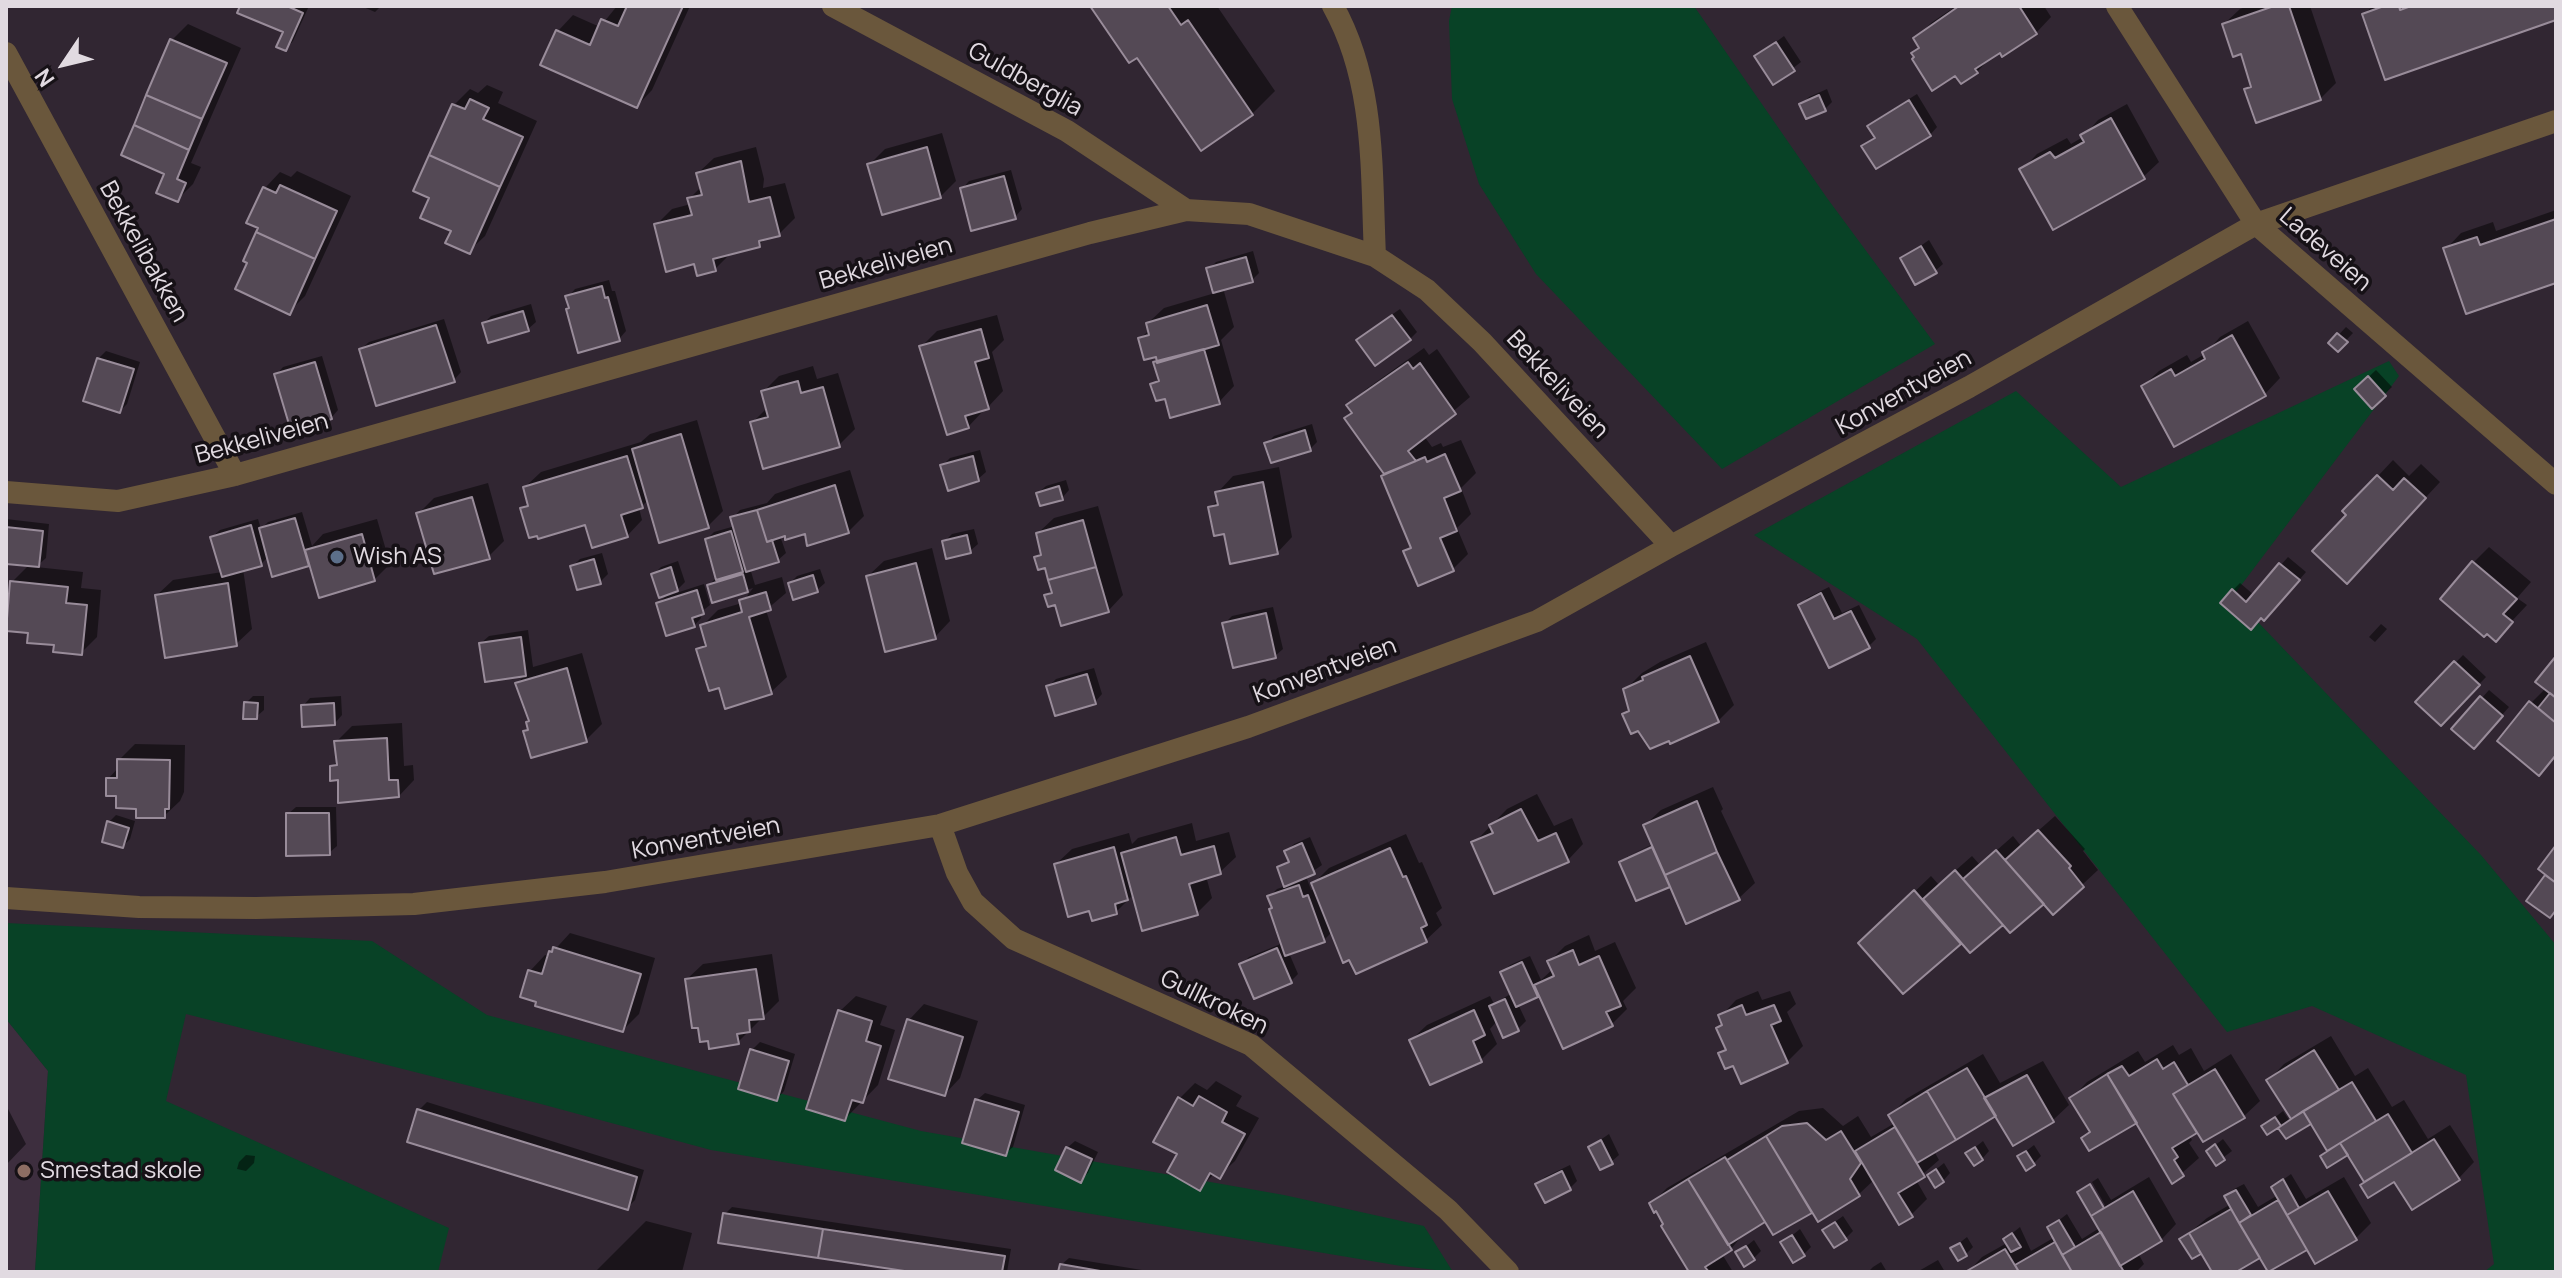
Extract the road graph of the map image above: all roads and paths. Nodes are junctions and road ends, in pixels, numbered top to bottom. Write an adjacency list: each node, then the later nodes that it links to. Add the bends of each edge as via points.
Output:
1 (833, 6): 6 (street, Guldberglia, via 1067,131)
2 (1333, 6): 8 (street, via 1361,75 1369,121)
3 (2117, 6): 7 (street, Ladeveien)
4 (6, 53): 9 (street, Bekkelibakken)
5 (2556, 121): 7 (street, Konventveien)
6 (1186, 210): 8 (street, Bekkeliveien, via 1249,214); 9 (street, Bekkeliveien)
7 (2256, 224): 10 (street, Ladeveien); 12 (street, Konventveien, via 1969,387)
8 (1375, 256): 12 (street, Bekkeliveien, via 1427,290 1482,342)
9 (235, 475): 11 (street, Bekkeliveien, via 118,501)
10 (2556, 484)
11 (6, 492)
12 (1671, 546): 13 (street, Konventveien, via 1537,621 1248,727)
13 (940, 825): 14 (street, Konventveien, via 605,882 414,904 139,907); 15 (street, Gullkroken, via 973,902 1014,939 1251,1045 1448,1210)
14 (6, 898)
15 (1508, 1272)

